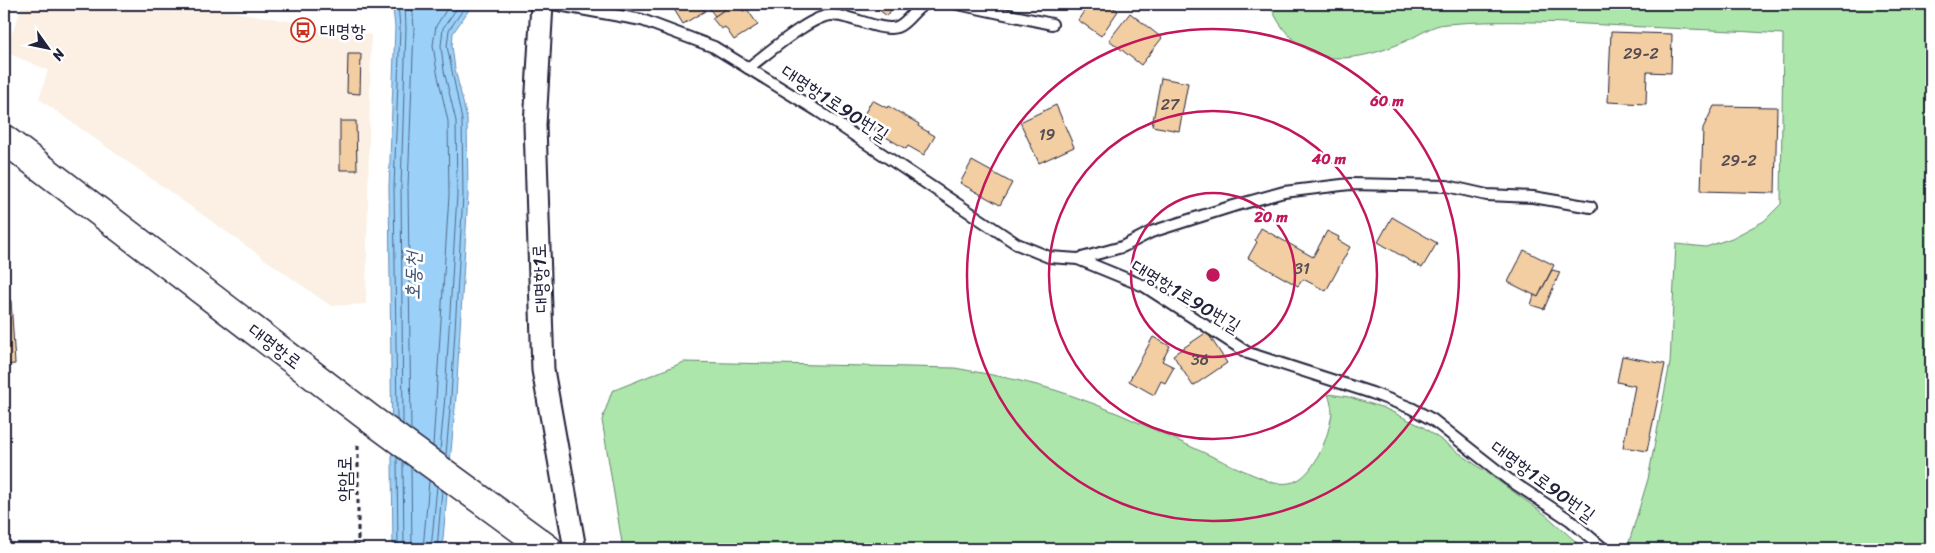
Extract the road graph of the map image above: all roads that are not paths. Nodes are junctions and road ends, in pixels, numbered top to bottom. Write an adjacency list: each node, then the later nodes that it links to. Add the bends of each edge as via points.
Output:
1 (542, 4): 11 (street, 대명항1로, via 535,126 544,370)
2 (553, 4): 6 (lane, 대명항1로90번길, via 642,20 714,47)
3 (925, 4): 6 (lane, via 899,26 886,29 831,15 806,25)
4 (958, 4): 5 (lane)
5 (1052, 24)
6 (748, 68): 9 (lane, 대명항1로90번길, via 1017,244 1049,257)
7 (4, 139): 10 (street, 대명항로, via 364,414)
8 (1591, 208): 9 (lane, via 1533,196 1487,195 1447,186 1350,184 1284,192 1152,232 1122,248)
9 (1078, 259): 12 (lane, 대명항1로90번길, via 1144,286 1248,353 1372,393 1433,420 1508,479 1570,520)
10 (548, 549)
11 (575, 549)
12 (1604, 549)

